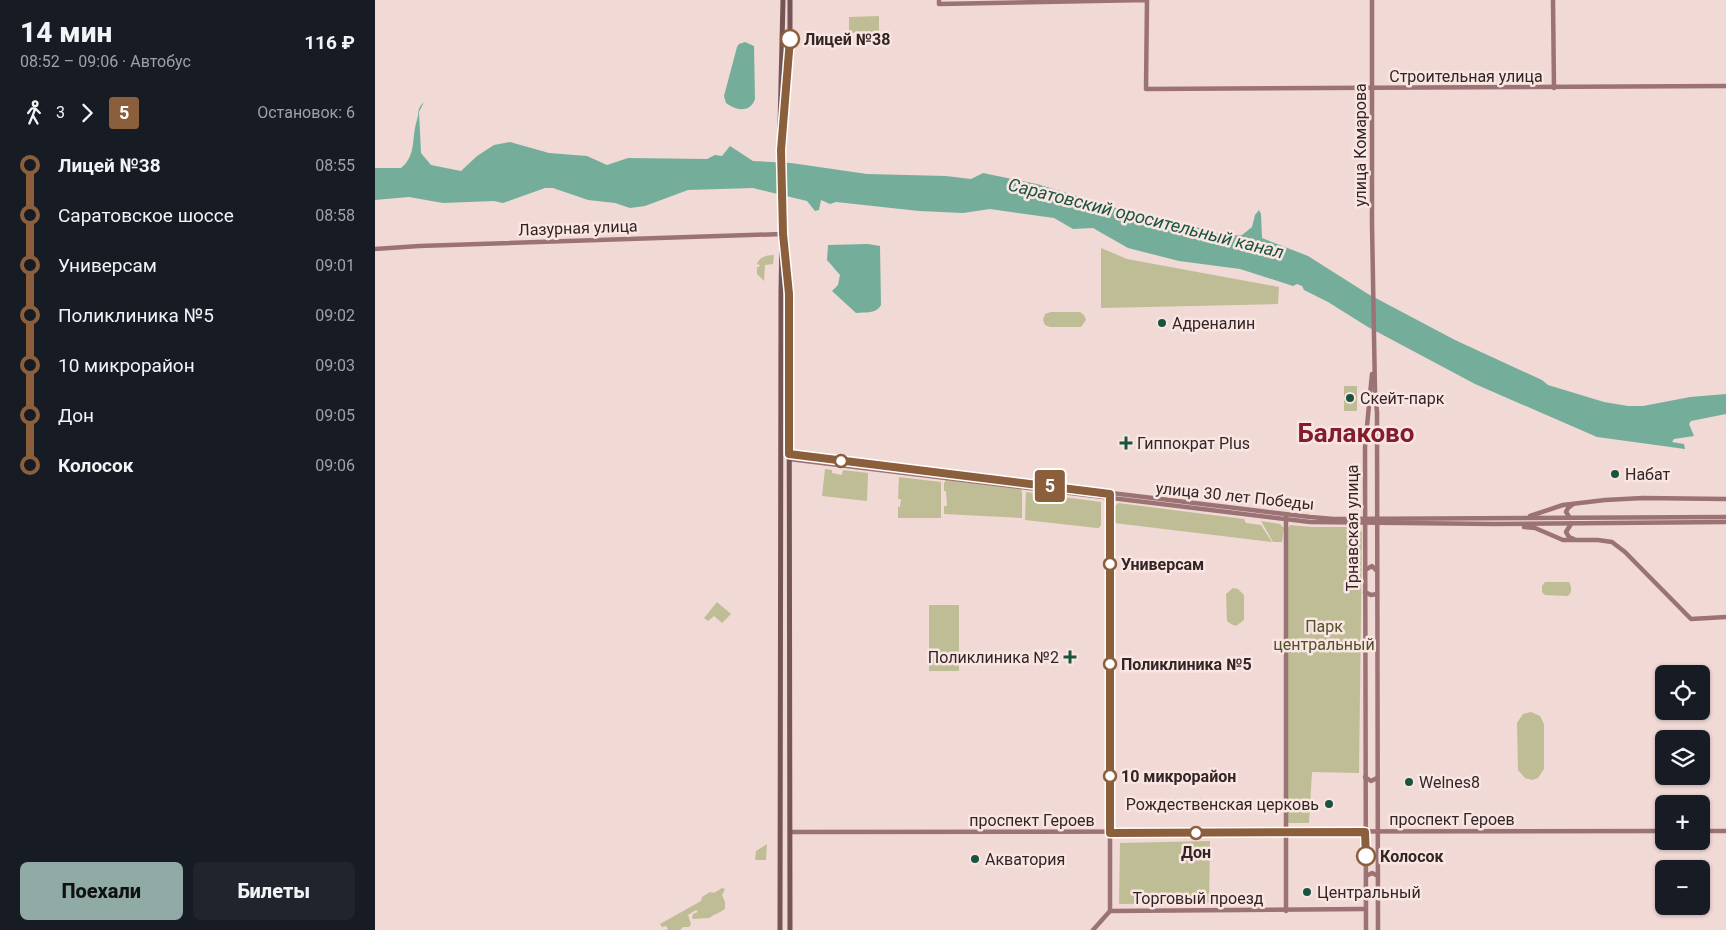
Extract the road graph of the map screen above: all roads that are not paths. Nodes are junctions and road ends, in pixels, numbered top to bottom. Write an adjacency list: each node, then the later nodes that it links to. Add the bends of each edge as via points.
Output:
1 (783, 0): 7 (main road)
2 (790, 0): 8 (main road)
3 (1147, 0): 6 (street); 10 (street, Строительная улица, via 1147,90)
4 (1372, 0): 10 (street, улица Комарова)
5 (1553, 0): 11 (street)
6 (939, 2)
7 (781, 67): 8 (main road, via 783,72); 12 (main road)
8 (789, 70): 12 (main road)
9 (1726, 86): 11 (street, Строительная улица)
10 (1372, 88): 11 (street, Строительная улица); 16 (street, улица Комарова)
11 (1553, 88)
12 (781, 150): 13 (main road)
13 (783, 234): 14 (street, Лазурная улица); 15 (main road)
14 (375, 249)
15 (784, 265): 19 (main road); 20 (main road, via 789,294)
16 (1374, 348): 17 (street, Трнавская улица); 18 (street, Трнавская улица)
17 (1367, 412): 18 (street); 28 (street, Трнавская улица)
18 (1377, 412): 29 (street, Трнавская улица)
19 (781, 456): 20 (main road); 36 (main road)
20 (789, 457): 21 (street, улица 30 лет Победы); 37 (main road)
21 (1110, 496): 25 (street, улица 30 лет Победы); 52 (street)
22 (1726, 499): 23 (street, via 1643,498)
23 (1575, 504): 26 (street); 30 (street, via 1566,512)
24 (1726, 516): 27 (street)
25 (1286, 517): 28 (street, улица 30 лет Победы); 49 (street)
26 (1520, 518): 29 (street, улица 30 лет Победы); 30 (street, улица 30 лет Победы)
27 (1689, 519): 30 (street, улица 30 лет Победы); 31 (street)
28 (1365, 521): 29 (street, улица 30 лет Победы); 34 (street, Трнавская улица)
29 (1377, 521): 32 (street); 35 (street, Трнавская улица)
30 (1571, 521): 32 (street); 33 (street, via 1567,532)
31 (1726, 522)
32 (1497, 524): 33 (street, via 1535,528 1557,538)
33 (1576, 540): 40 (street, via 1606,541 1617,545 1691,619)
34 (1365, 570): 35 (street, via 1372,566); 38 (street, Трнавская улица)
35 (1377, 571): 39 (street, Трнавская улица)
36 (781, 587): 37 (main road); 43 (main road)
37 (789, 587): 44 (main road)
38 (1365, 592): 39 (street); 41 (street, Трнавская улица)
39 (1377, 594): 42 (street, Трнавская улица)
40 (1726, 617)
41 (1365, 777): 42 (street, via 1371,781); 50 (street, Трнавская улица)
42 (1377, 778): 51 (street, Трнавская улица)
43 (780, 792): 44 (main road); 55 (main road)
44 (790, 792): 48 (main road)
45 (1655, 831): 51 (street, проспект Героев)
46 (1710, 831): 47 (street)
47 (1726, 831)
48 (790, 832): 52 (street, проспект Героев); 56 (main road)
49 (1286, 832): 50 (street, проспект Героев); 52 (street, проспект Героев); 59 (street)
50 (1365, 832): 51 (street, проспект Героев); 53 (street, Трнавская улица)
51 (1377, 832): 54 (street, Трнавская улица)
52 (1110, 833): 58 (street)
53 (1366, 876): 54 (street, via 1372,873); 57 (street, Трнавская улица)
54 (1378, 876): 64 (street, Трнавская улица)
55 (780, 878): 56 (main road); 60 (main road)
56 (790, 878): 61 (main road)
57 (1366, 909): 59 (street, Торговый проезд); 63 (street, Трнавская улица)
58 (1110, 910): 59 (street, Торговый проезд); 62 (street)
59 (1286, 911)
60 (780, 930)
61 (790, 930)
62 (1093, 930)
63 (1366, 930)
64 (1378, 930)

